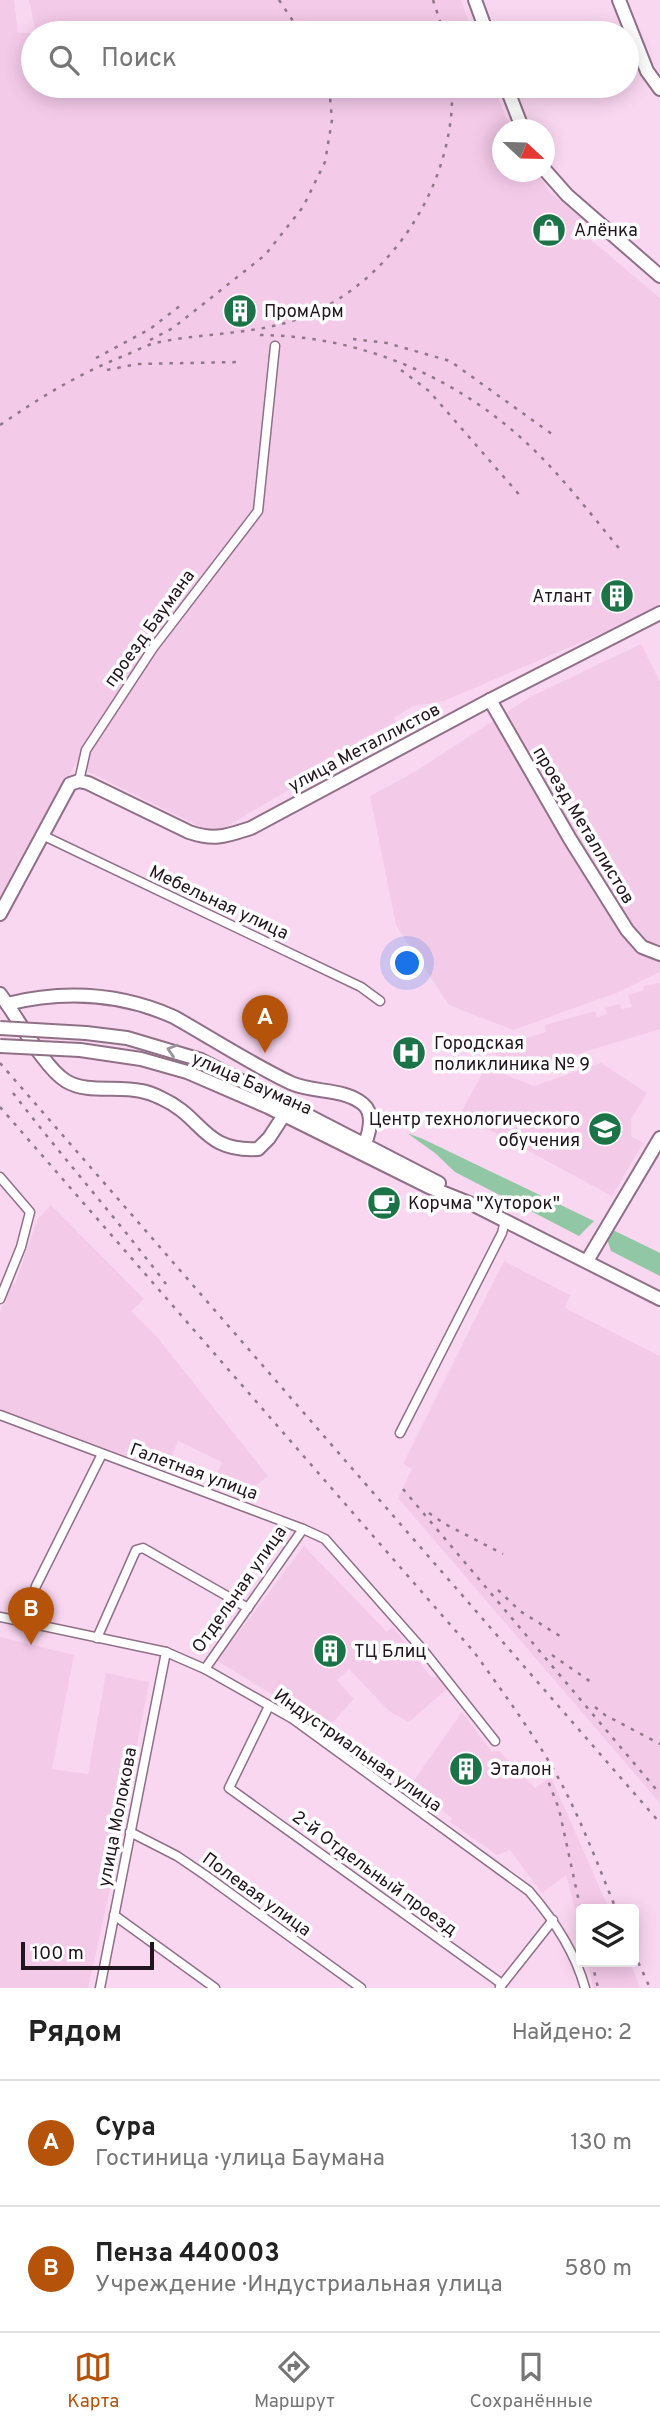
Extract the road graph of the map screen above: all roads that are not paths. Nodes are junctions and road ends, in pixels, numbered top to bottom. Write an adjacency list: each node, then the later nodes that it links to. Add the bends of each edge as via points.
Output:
1 (475, 0): 3 (street)
2 (619, 0): 4 (street)
3 (483, 21)
4 (627, 21)
5 (639, 51): 6 (street)
6 (660, 89)
7 (511, 98): 8 (street)
8 (519, 119)
9 (555, 181): 10 (street)
10 (660, 275)
11 (275, 346): 14 (street, проезд Баумана, via 258,511 153,648 86,750)
12 (660, 613): 13 (street, улица Металлистов)
13 (490, 700): 14 (street, улица Металлистов, via 251,828 223,837 189,832); 17 (street, проезд Металлистов, via 626,930 642,947)
14 (79, 781): 15 (street, проезд Баумана, via 64,793)
15 (42, 835): 16 (street, проезд Баумана); 19 (street, Мебельная улица, via 361,987)
16 (0, 914)
17 (660, 954)
18 (3, 999): 22 (street, via 55,1073 68,1082 140,1090 162,1098 217,1143 238,1150 258,1149); 24 (street, via 94,995 154,1008 294,1084 363,1104 371,1129)
19 (380, 1001)
20 (0, 1028): 24 (street, улица Баумана, one-way to 20, bridge, via 201,1060 127,1038)
21 (0, 1046): 22 (street, улица Баумана, bridge, via 142,1059 187,1072)
22 (284, 1115): 26 (street, улица Баумана)
23 (660, 1138): 28 (street)
24 (365, 1144): 26 (street, улица Баумана)
25 (0, 1177): 29 (street, via 30,1212)
26 (474, 1205): 27 (street, улица Баумана)
27 (505, 1221): 28 (street, улица Баумана); 32 (street)
28 (587, 1261): 30 (street, улица Баумана)
29 (0, 1299)
30 (660, 1299)
31 (0, 1415): 33 (street, Галетная улица)
32 (400, 1433)
33 (102, 1454): 34 (street, Галетная улица); 37 (street, via 36,1586)
34 (303, 1529): 35 (street, Отдельная улица); 42 (street, Галетная улица, via 325,1539 423,1650)
35 (248, 1608): 38 (street, via 143,1548 136,1550); 40 (street, Отдельная улица)
36 (0, 1617): 37 (street, Индустриальная улица)
37 (25, 1623): 38 (street, Индустриальная улица)
38 (97, 1638): 39 (street, Индустриальная улица)
39 (166, 1652): 40 (street, Индустриальная улица); 43 (street, улица Молокова)
40 (205, 1669): 41 (street, Индустриальная улица)
41 (269, 1706): 45 (street, Индустриальная улица, via 498,1867 529,1891); 46 (street, 2-й Отдельный проезд, via 229,1788)
42 (495, 1741)
43 (130, 1832): 44 (street, улица Молокова); 49 (street, Полевая улица, via 177,1856)
44 (114, 1916): 47 (street, улица Молокова); 48 (street)
45 (552, 1920): 46 (street); 50 (street, Индустриальная улица, via 571,1951)
46 (501, 1986)
47 (100, 1988)
48 (215, 1988)
49 (361, 1988)
50 (585, 1988)

